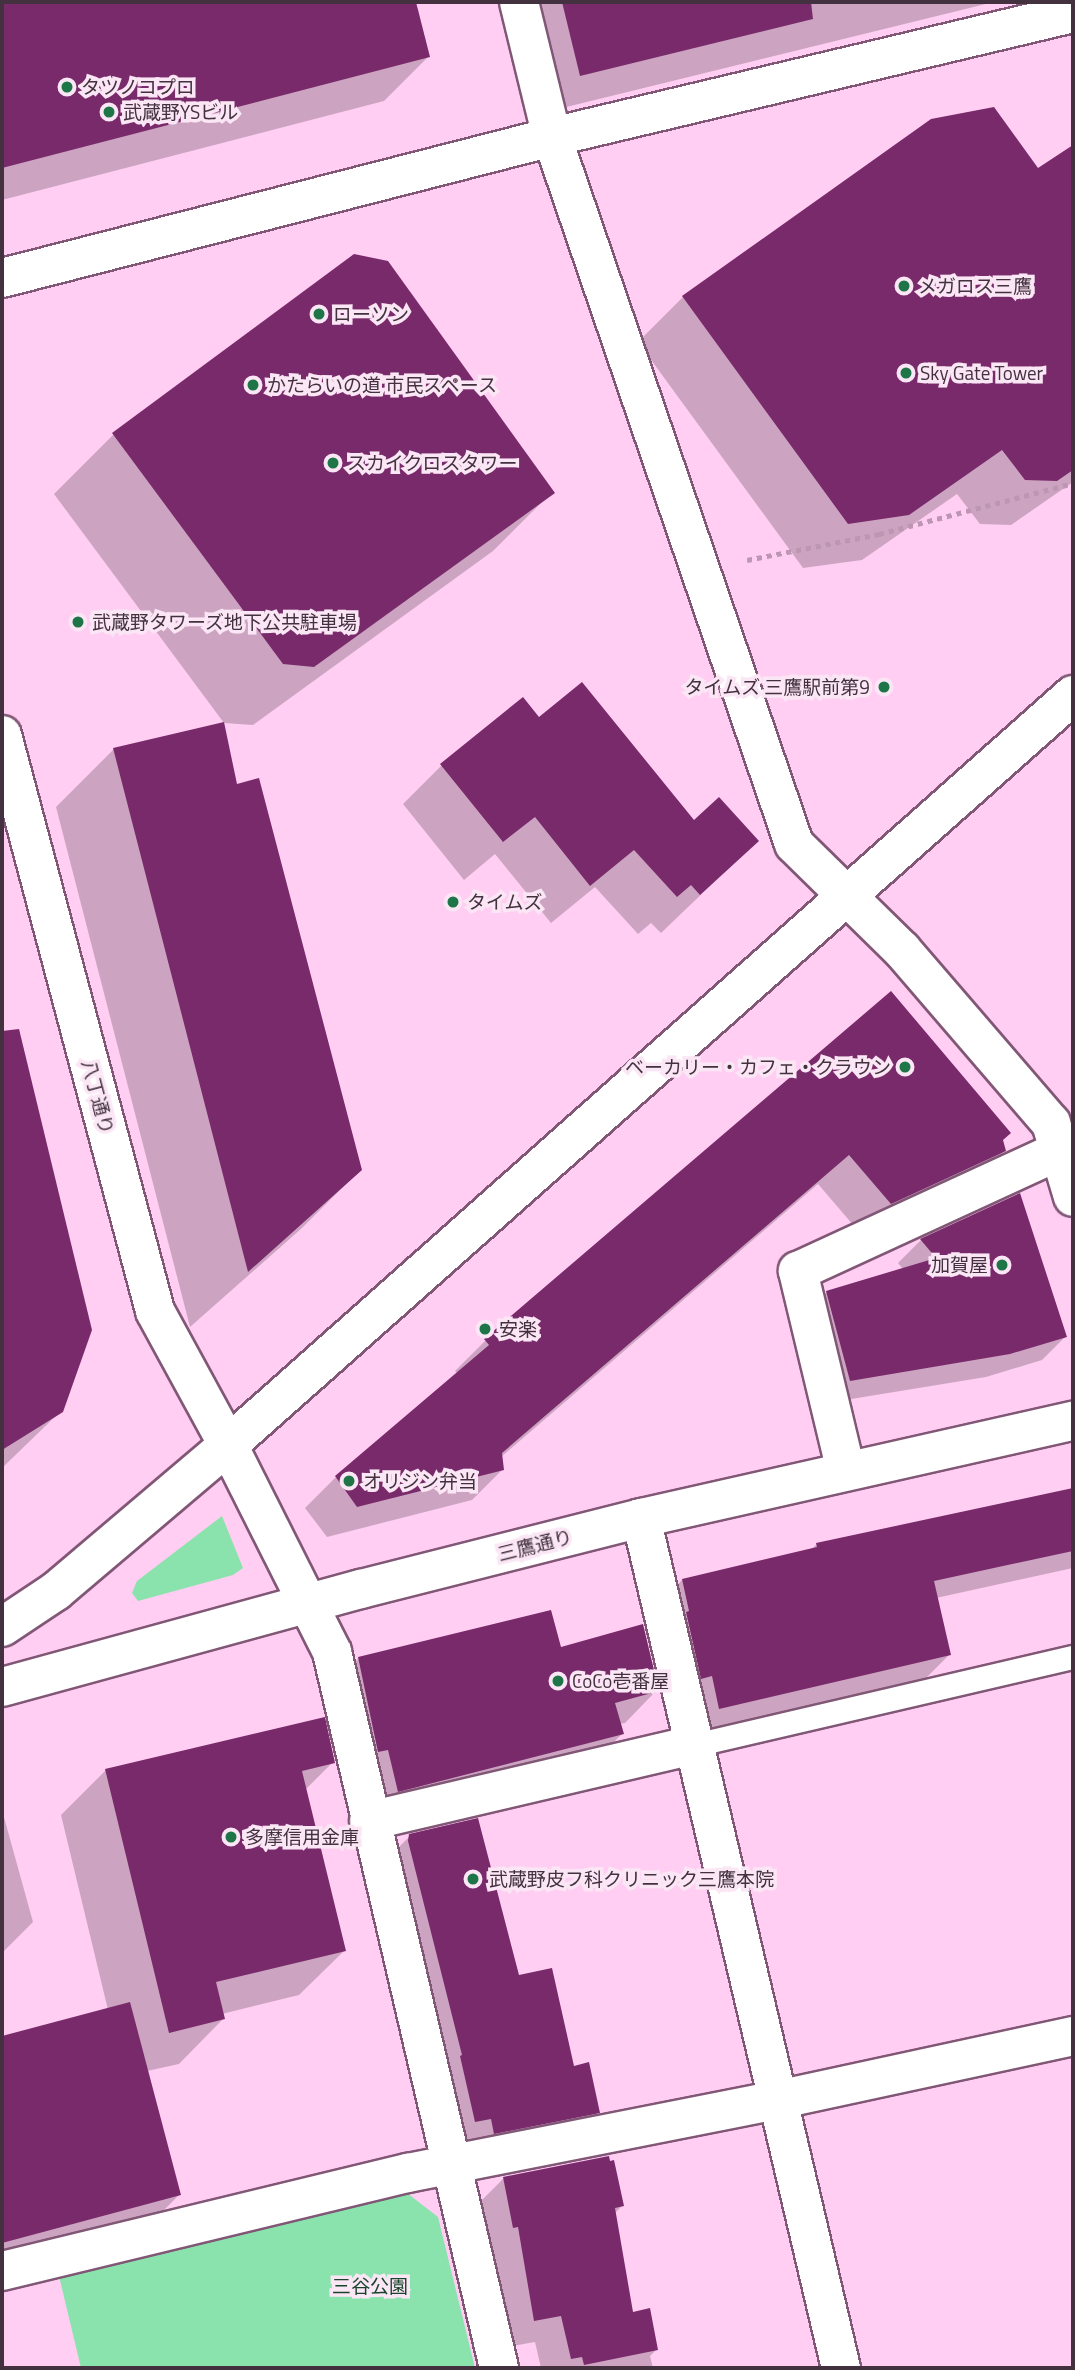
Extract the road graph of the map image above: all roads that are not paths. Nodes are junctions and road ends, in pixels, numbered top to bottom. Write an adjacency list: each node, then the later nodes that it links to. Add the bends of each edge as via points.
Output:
1 (519, 2): 3 (street)
2 (1073, 13): 3 (street)
3 (552, 137): 4 (street); 7 (street, via 794,844)
4 (2, 278)
5 (1073, 695): 7 (street)
6 (2, 735): 11 (street, 八丁通り, via 155,1311)
7 (846, 894): 8 (street, via 902,950); 11 (street)
8 (1067, 1144): 9 (street); 12 (street, via 798,1271)
9 (1073, 1197)
10 (1073, 1420): 12 (street, 三鷹通り)
11 (228, 1445): 14 (street, 八丁通り); 15 (street, via 56,1591)
12 (846, 1471): 13 (street, 三鷹通り)
13 (641, 1518): 14 (street, 三鷹通り); 18 (street)
14 (309, 1604): 17 (street, 三鷹通り); 19 (street, 八丁通り, via 332,1652)
15 (2, 1627)
16 (1073, 1657): 18 (lane)
17 (2, 1687)
18 (694, 1745): 19 (street); 21 (street)
19 (369, 1821): 22 (street, 八丁通り)
20 (1073, 2036): 21 (street)
21 (777, 2100): 22 (street); 25 (street)
22 (453, 2164): 23 (street); 24 (street, 八丁通り)
23 (2, 2271)
24 (499, 2368)
25 (841, 2368)

